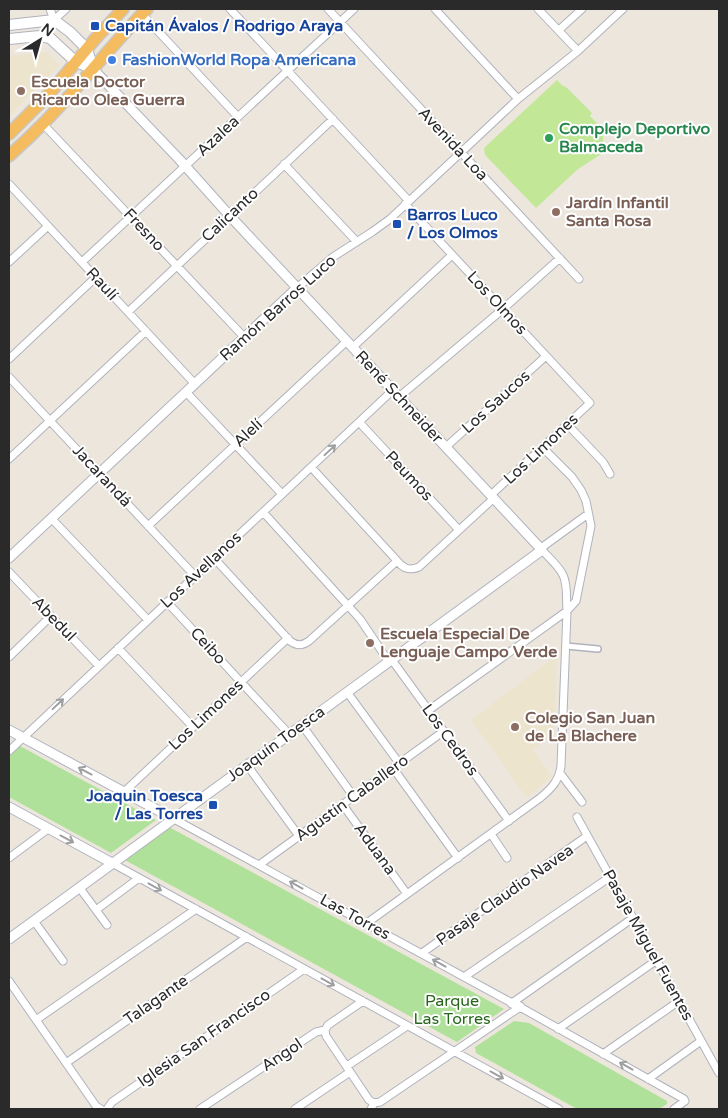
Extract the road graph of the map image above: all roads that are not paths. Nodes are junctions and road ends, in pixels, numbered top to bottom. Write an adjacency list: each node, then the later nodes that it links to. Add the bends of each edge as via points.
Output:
1 (50, 9): 12 (street)
2 (66, 9): 12 (street)
3 (124, 9): 18 (highway)
4 (230, 9): 22 (street, Los Olmos)
5 (328, 9): 13 (street, Avenida Loa)
6 (354, 9): 13 (street, Azalea)
7 (435, 9): 23 (street)
8 (538, 9): 15 (street)
9 (582, 9): 15 (street)
10 (623, 9): 19 (street, Ramón Barros Luco)
11 (145, 11): 21 (highway); 24 (street)
12 (54, 20): 14 (main road); 16 (street); 18 (main road)
13 (340, 22): 22 (street, Azalea); 28 (street, Avenida Loa)
14 (9, 25)
15 (560, 30): 19 (street)
16 (45, 37): 17 (main road); 20 (main road, via 55,41)
17 (9, 39)
18 (87, 49): 20 (highway); 21 (main road)
19 (578, 50): 23 (street, Ramón Barros Luco)
20 (76, 62): 21 (main road); 27 (highway)
21 (93, 69): 26 (highway); 31 (street, René Schneider)
22 (288, 71): 24 (street, Azalea); 25 (street, Los Olmos)
23 (518, 99): 28 (street, Ramón Barros Luco)
24 (238, 117): 31 (street, Azalea)
25 (333, 119): 30 (street, Calicanto); 33 (street, Los Olmos)
26 (43, 124): 29 (highway); 35 (street, Fresno)
27 (9, 134)
28 (461, 152): 33 (street, Ramón Barros Luco); 39 (street, Avenida Loa)
29 (9, 156)
30 (284, 164): 34 (street, Calicanto); 37 (street)
31 (186, 166): 34 (street, René Schneider); 35 (street, Azalea)
32 (9, 184): 36 (street, Raulí)
33 (407, 202): 37 (street, Ramón Barros Luco); 38 (street, Los Olmos)
34 (230, 216): 42 (street, Calicanto); 45 (street, René Schneider)
35 (131, 217): 41 (street, Azalea); 42 (street, Fresno)
36 (48, 226): 40 (street); 41 (street, Raulí)
37 (357, 242): 45 (street, Ramón Barros Luco, via 333,257)
38 (452, 255): 46 (street, Los Olmos); 50 (street, Alelí)
39 (560, 258): 44 (street, Avenida Loa); 46 (street, Los Avellanos)
40 (9, 262)
41 (82, 262): 43 (street, Raulí)
42 (177, 265): 47 (street, Calicanto); 49 (street, Fresno)
43 (96, 278): 47 (street, Raulí); 52 (street)
44 (579, 278)
45 (297, 288): 49 (street, Ramón Barros Luco); 50 (street, René Schneider)
46 (503, 309): 51 (street, Los Olmos); 56 (street, Los Avellanos)
47 (128, 312): 48 (street, Raulí)
48 (146, 331): 54 (street, Raulí); 58 (street)
49 (244, 337): 54 (street, Ramón Barros Luco)
50 (350, 344): 56 (street, René Schneider); 61 (street, Alelí)
51 (546, 356): 57 (street, Los Olmos); 62 (street, Los Saucos)
52 (9, 359)
53 (9, 377): 58 (street, Jacarandá)
54 (195, 384): 55 (street, Ramón Barros Luco)
55 (186, 392): 61 (street); 66 (street, Ramón Barros Luco)
56 (396, 394): 59 (street, Los Avellanos); 62 (street, René Schneider)
57 (590, 403): 60 (street, Los Limones)
58 (50, 421): 64 (street); 66 (street, Jacarandá)
59 (360, 422): 65 (street, Los Avellanos, one-way to 59); 74 (street, Peumos)
60 (567, 424): 63 (street, Los Limones); 67 (street)
61 (235, 444): 68 (street); 73 (street, Alelí)
62 (446, 447): 69 (street, René Schneider)
63 (542, 447): 69 (street, Los Limones); 71 (street, via 572,477 586,501)
64 (9, 459)
65 (311, 467): 68 (street, Los Avellanos); 78 (street)
66 (99, 473): 72 (street, Ramón Barros Luco); 73 (street, Jacarandá)
67 (610, 474)
68 (282, 494): 70 (street, Los Avellanos)
69 (493, 497): 74 (street, Los Limones); 75 (street, René Schneider)
70 (263, 512): 77 (street, Los Avellanos); 82 (street, Los Cedros)
71 (588, 514): 75 (street, Joaquín Toesca); 83 (street, via 591,526 576,601)
72 (51, 518): 76 (street, Ramón Barros Luco); 85 (street)
73 (148, 526): 80 (street, Jacarandá)
74 (460, 530): 78 (street, Los Limones, via 419,567 410,570)
75 (542, 549): 83 (street, René Schneider, via 563,575); 91 (street, Joaquín Toesca)
76 (9, 558)
77 (214, 558): 80 (street, Los Avellanos); 86 (street)
78 (397, 561): 82 (street)
79 (9, 572): 84 (street, Abedul)
80 (195, 576): 81 (street, Los Avellanos)
81 (167, 602): 85 (street, Los Avellanos); 93 (street, Ceibo)
82 (348, 606): 86 (street, via 309,641 300,645); 91 (street, Los Cedros)
83 (567, 611): 87 (street, René Schneider); 95 (street)
84 (51, 616): 90 (street); 92 (street, Abedul)
85 (148, 620): 88 (street, Los Avellanos)
86 (288, 638): 93 (street, Los Limones)
87 (566, 646): 89 (street); 105 (street, René Schneider)
88 (118, 648): 92 (street, Los Avellanos); 97 (street)
89 (598, 649)
90 (9, 657)
91 (390, 661): 94 (street, Joaquín Toesca); 95 (street, Los Cedros)
92 (99, 666): 101 (street, Los Avellanos, one-way to 92)
93 (241, 682): 97 (street, Los Limones); 100 (street, Ceibo)
94 (347, 692): 96 (street, Joaquín Toesca); 104 (street)
95 (429, 710): 99 (street, Los Cedros)
96 (302, 725): 100 (street, Joaquín Toesca); 107 (street)
97 (193, 727): 106 (street, Los Limones)
98 (9, 730): 101 (street, Las Torres)
99 (444, 731): 104 (street, Agustín Caballero); 113 (street, Los Cedros)
100 (289, 734): 103 (street, Joaquín Toesca)
101 (22, 737): 102 (street, Los Avellanos); 106 (street, Las Torres, one-way to 101)
102 (9, 751)
103 (247, 765): 112 (street, Joaquín Toesca); 116 (street)
104 (396, 766): 107 (street, Agustín Caballero); 119 (street)
105 (560, 773): 108 (street); 113 (street, René Schneider, via 548,792)
106 (124, 792): 112 (street, Las Torres)
107 (354, 797): 109 (street, Agustín Caballero)
108 (582, 802)
109 (343, 805): 116 (street, Agustín Caballero); 126 (street, Aduana)
110 (9, 807): 114 (street)
111 (577, 817): 117 (street, Pasaje Miguel Fuentes)
112 (174, 819): 121 (street, Joaquín Toesca); 122 (street, Las Torres)
113 (509, 821): 115 (street)
114 (48, 829): 118 (street); 121 (street, one-way to 121)
115 (491, 834): 119 (street); 120 (street)
116 (299, 836): 122 (street, Agustín Caballero)
117 (587, 836): 123 (street, Pasaje Miguel Fuentes); 135 (street, Pasaje Claudio Navea)
118 (9, 858)
119 (458, 858): 126 (street)
120 (507, 858)
121 (112, 864): 124 (street); 125 (street, Joaquín Toesca)
122 (260, 865): 131 (street, Las Torres, one-way to 122)
123 (610, 877): 129 (street, Pasaje Miguel Fuentes); 139 (street)
124 (139, 878): 127 (street, one-way to 127); 128 (street)
125 (79, 888): 128 (street); 130 (street, Joaquín Toesca)
126 (407, 894): 131 (street)
127 (196, 909): 133 (street); 144 (street)
128 (96, 910): 132 (street)
129 (633, 918): 136 (street, Pasaje Miguel Fuentes); 143 (street)
130 (34, 921): 134 (street, Joaquín Toesca); 137 (street)
131 (367, 923): 135 (street, Las Torres)
132 (107, 925)
133 (247, 937): 138 (street); 151 (street, Talagante)
134 (9, 939)
135 (422, 953): 139 (street, Las Torres, one-way to 135)
136 (657, 960): 141 (street, Pasaje Miguel Fuentes); 146 (street)
137 (63, 961)
138 (304, 969): 142 (street, one-way to 142); 157 (street, Iglesia San Francisco)
139 (464, 977): 143 (street, Las Torres)
140 (9, 981): 144 (street)
141 (679, 1000): 148 (street, Pasaje Miguel Fuentes); 150 (street)
142 (362, 1001): 145 (street); 147 (street, Angol)
143 (516, 1005): 146 (street, Las Torres); 149 (street)
144 (36, 1020): 151 (street)
145 (407, 1026): 149 (street); 152 (street)
146 (558, 1028): 150 (street, Las Torres)
147 (325, 1030): 152 (street); 158 (street, Angol, via 316,1032)
148 (701, 1041): 153 (street, Pasaje Miguel Fuentes); 154 (street)
149 (455, 1052): 155 (street); 160 (street, one-way to 160)
150 (603, 1054): 154 (street, Las Torres, one-way to 150)
151 (66, 1063): 156 (street)
152 (348, 1069): 155 (street); 159 (street)
153 (719, 1073)
154 (648, 1079): 161 (street, Las Torres, via 684,1099 685,1102)
155 (373, 1106)
156 (101, 1109)
157 (107, 1109)
158 (200, 1109)
159 (295, 1109)
160 (559, 1109)
161 (674, 1109)

